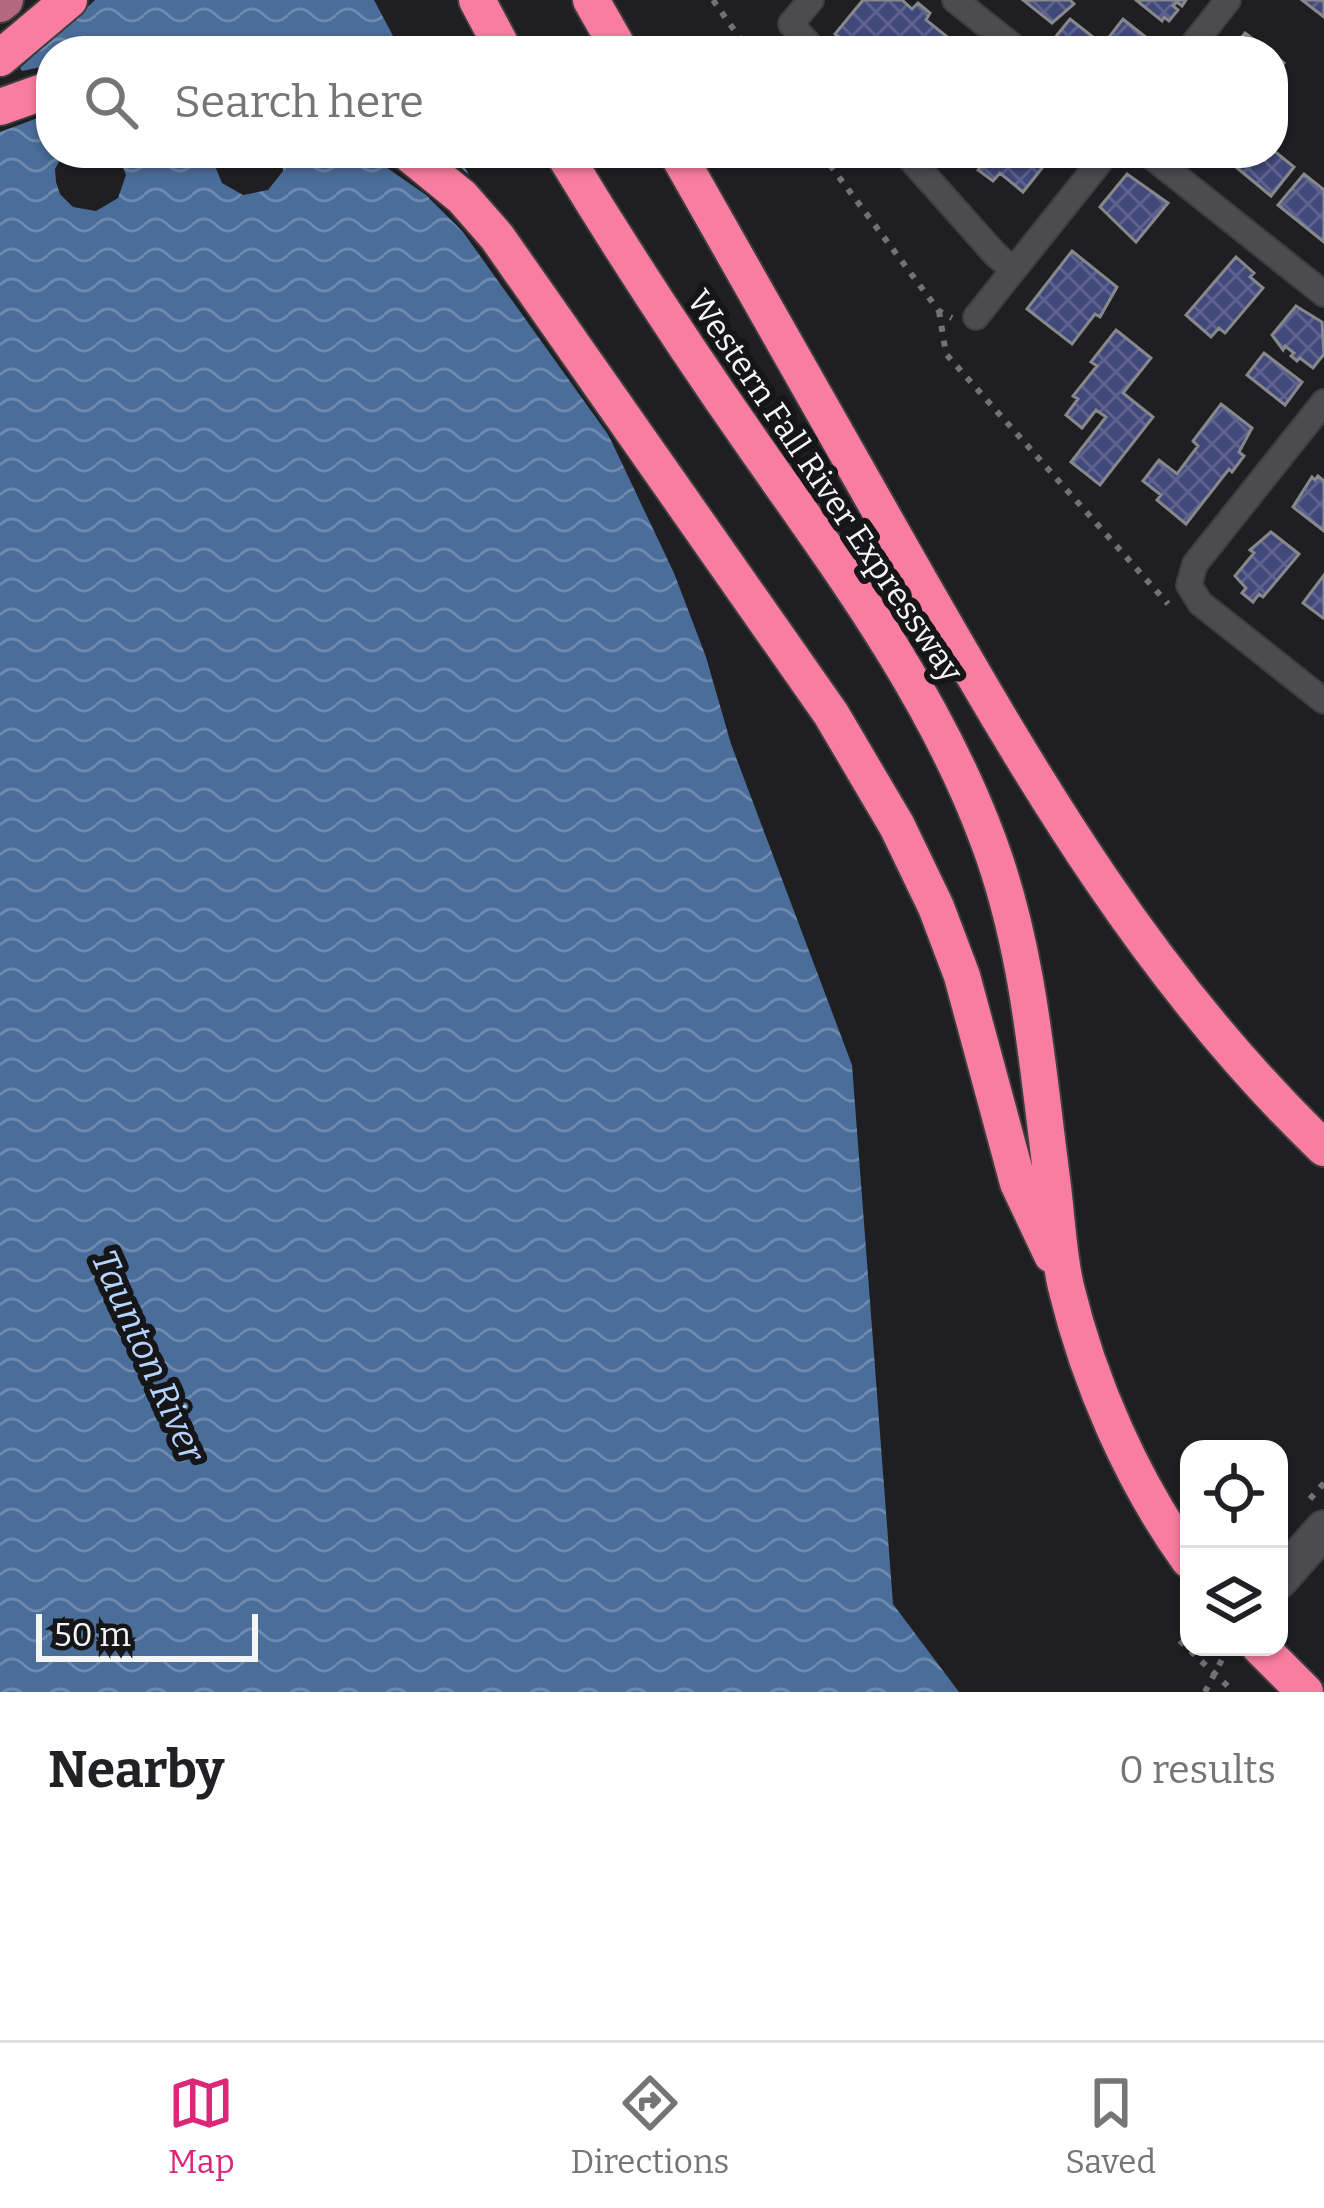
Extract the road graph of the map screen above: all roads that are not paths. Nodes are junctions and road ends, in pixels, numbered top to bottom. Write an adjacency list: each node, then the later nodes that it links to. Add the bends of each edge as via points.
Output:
1 (69, 0): 12 (highway)
2 (477, 0): 7 (highway)
3 (591, 0): 8 (highway)
4 (811, 0): 9 (street, via 791,24)
5 (955, 0): 10 (street)
6 (1228, 0): 11 (street)
7 (496, 36)
8 (611, 36)
9 (802, 36)
10 (1000, 36)
11 (1200, 36)
12 (0, 58)
13 (36, 94): 14 (highway)
14 (0, 107)
15 (426, 168): 27 (highway, via 497,237 831,714 897,826 962,976 1018,1183)
16 (573, 168): 27 (highway, Western Fall River Expressway, via 863,604 957,764 1021,959)
17 (686, 168): 26 (highway, Western Fall River Expressway, via 1086,862 1187,996)
18 (918, 168): 21 (street)
19 (1095, 168): 21 (street)
20 (1166, 168): 22 (street)
21 (1013, 270): 23 (street)
22 (1324, 294)
23 (976, 316)
24 (1324, 402): 25 (street, via 1195,564 1189,585 1200,603)
25 (1324, 700)
26 (1324, 1148)
27 (1066, 1285): 29 (highway, Western Fall River Expressway, via 1108,1412)
28 (1324, 1529): 30 (main road)
29 (1182, 1548)
30 (1288, 1570)
31 (1269, 1656): 32 (highway)
32 (1306, 1692)

